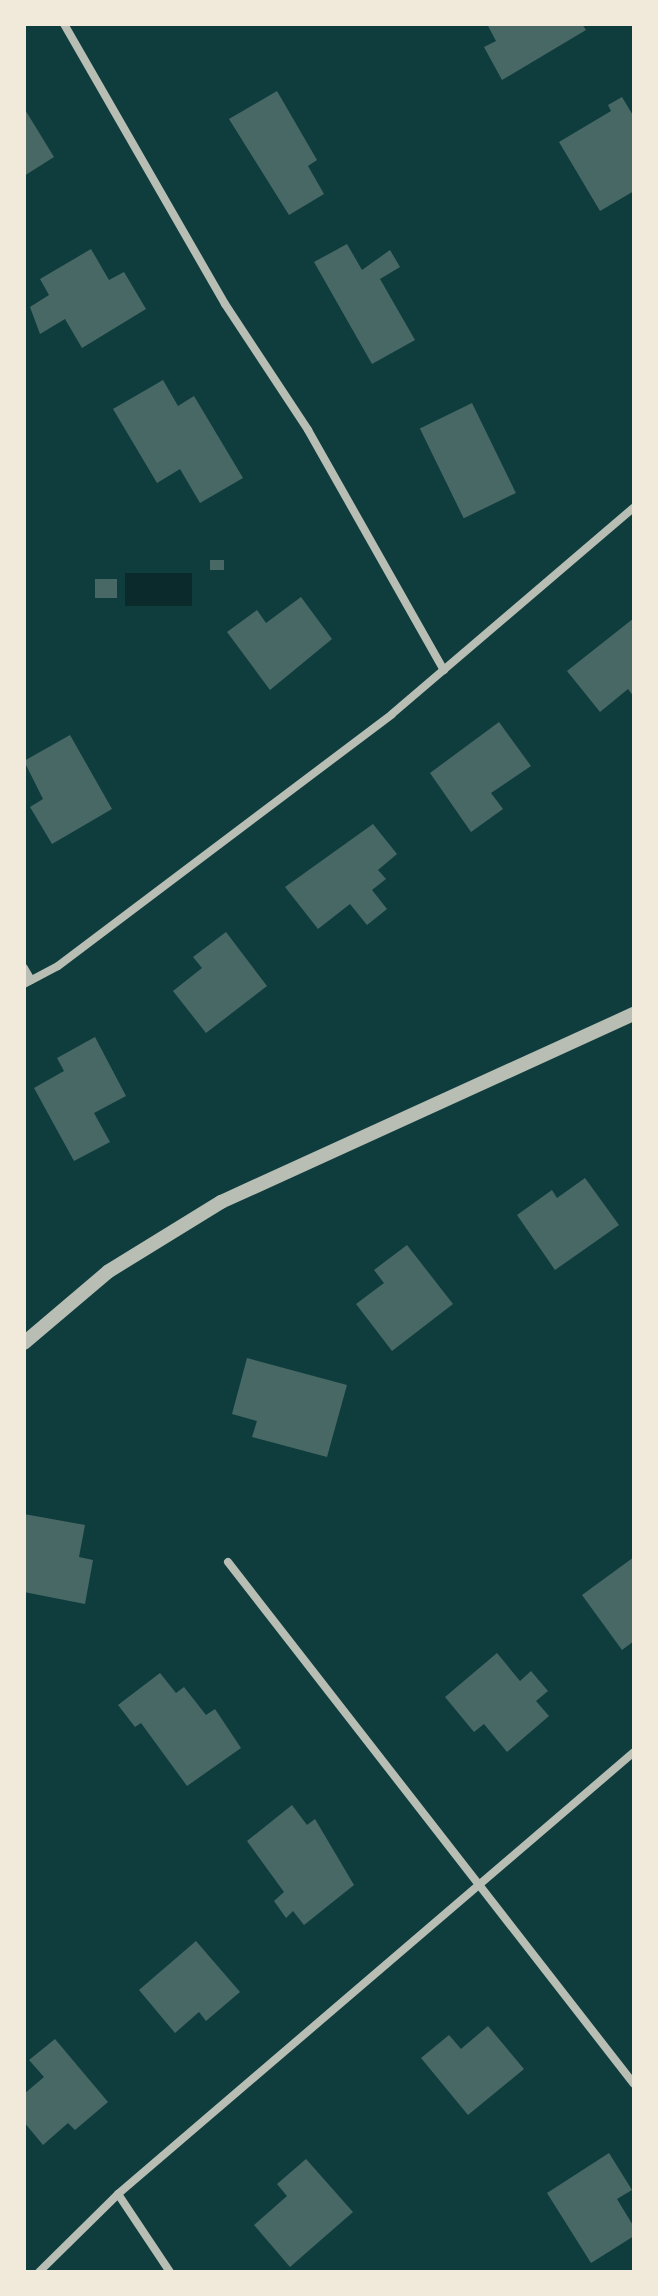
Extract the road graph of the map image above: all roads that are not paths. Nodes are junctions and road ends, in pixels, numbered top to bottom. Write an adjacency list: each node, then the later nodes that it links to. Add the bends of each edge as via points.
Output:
1 (64, 24): 3 (street, via 225,304 308,430)
2 (634, 507): 3 (street)
3 (444, 670): 5 (street, via 58,966)
4 (24, 968): 5 (street)
5 (28, 982)
6 (634, 1014): 7 (street, via 221,1202 109,1271)
7 (24, 1343)
8 (228, 1562): 10 (street)
9 (634, 1752): 10 (street)
10 (482, 1885): 11 (street); 12 (street)
11 (634, 2084)
12 (118, 2194): 13 (street); 14 (street)
13 (39, 2272)
14 (170, 2272)

